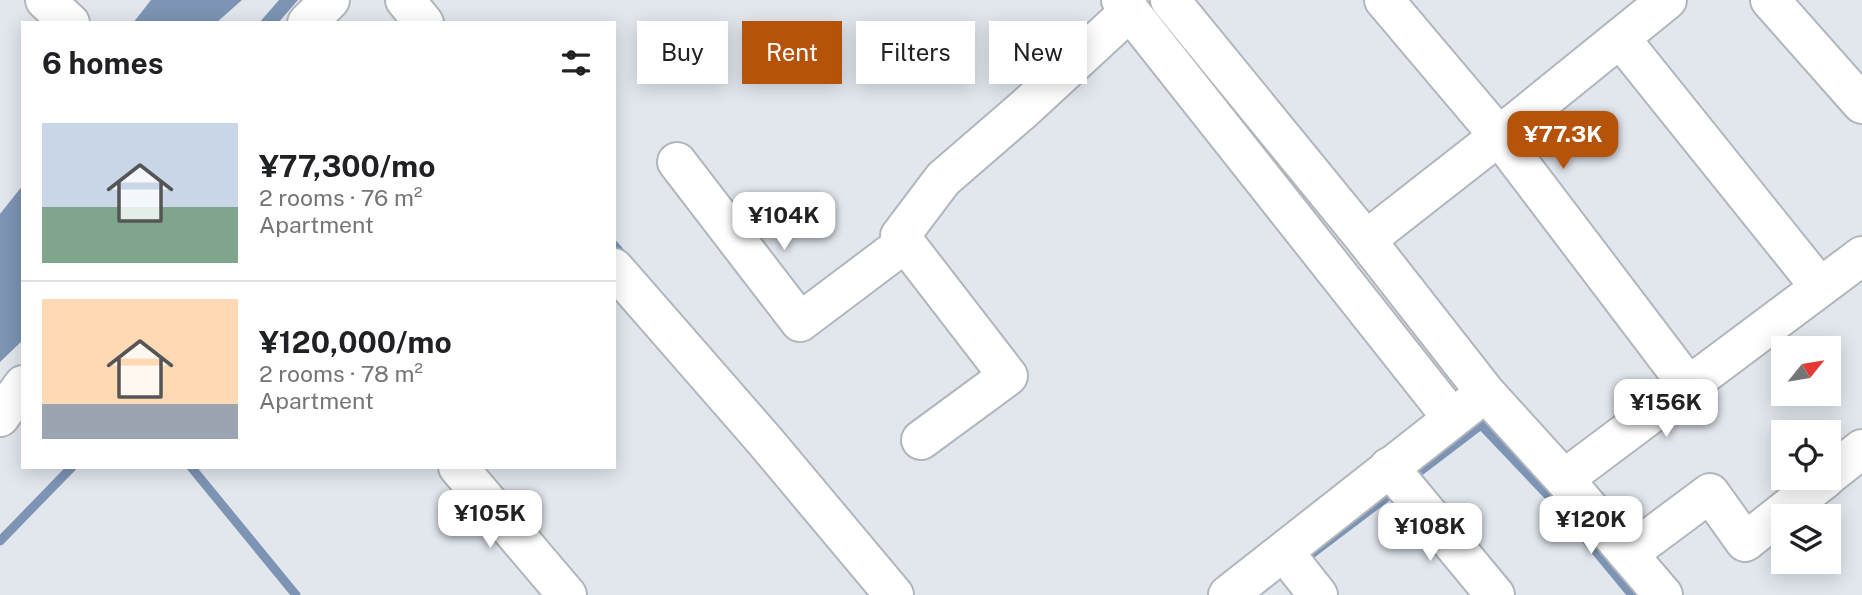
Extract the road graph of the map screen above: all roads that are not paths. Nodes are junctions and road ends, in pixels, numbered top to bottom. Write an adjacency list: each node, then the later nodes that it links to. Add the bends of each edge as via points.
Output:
1 (45, 0): 9 (street)
2 (330, 0): 10 (street)
3 (405, 0): 11 (street)
4 (1170, 0): 16 (street)
5 (1384, 0): 14 (street)
6 (1667, 0): 12 (street)
7 (1770, 0): 13 (street)
8 (1125, 5): 17 (street, via 1024,109 943,179 900,236); 23 (street)
9 (68, 21)
10 (309, 21)
11 (422, 21)
12 (1620, 38): 14 (street); 20 (street)
13 (1862, 104)
14 (1499, 136): 16 (street); 21 (street)
15 (677, 162): 17 (street, via 800,321)
16 (1366, 240): 23 (street)
17 (905, 243): 25 (street, via 1008,376)
18 (1862, 256): 20 (street)
19 (616, 270): 35 (street)
20 (1820, 287): 21 (street)
21 (1688, 385): 30 (street)
22 (21, 387): 24 (street)
23 (1466, 407): 29 (street); 30 (street)
24 (0, 417)
25 (921, 440)
26 (1862, 449): 27 (street)
27 (1841, 466)
28 (460, 469): 34 (street)
29 (1397, 477): 33 (street); 37 (street)
30 (1564, 479): 32 (street)
31 (1811, 490): 32 (street, via 1745,542 1710,493)
32 (1628, 554): 38 (street)
33 (1299, 570): 36 (street)
34 (567, 595)
35 (894, 595)
36 (1228, 595)
37 (1495, 595)
38 (1663, 595)

